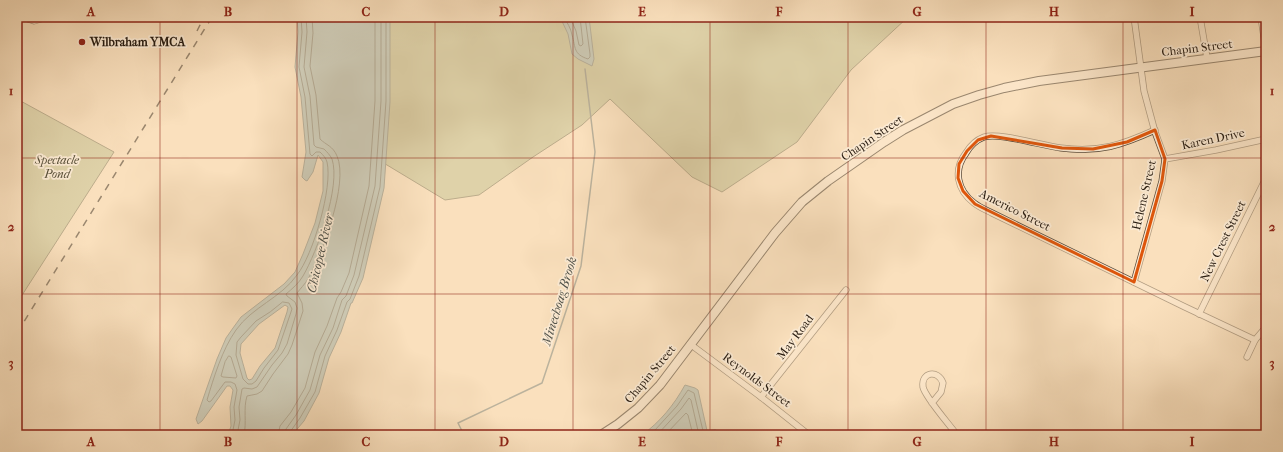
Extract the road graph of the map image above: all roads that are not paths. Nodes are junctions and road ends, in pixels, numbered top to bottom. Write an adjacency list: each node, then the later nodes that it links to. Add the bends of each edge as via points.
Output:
1 (22, 17): 2 (street, via 34,21)
2 (47, 17)
3 (1134, 17): 8 (street, Helene Street)
4 (1200, 17): 7 (street)
5 (1261, 17): 6 (street)
6 (1266, 51): 7 (main road, Chapin Street)
7 (1207, 58): 8 (main road, Chapin Street)
8 (1141, 67): 9 (street, Helene Street, via 1144,91); 18 (main road, Chapin Street, via 1004,88 953,104 903,130 828,181 802,202 775,233)
9 (1155, 130): 11 (street, Helene Street); 13 (street, Americo Street, via 1127,142 1092,149 1062,148 1000,136 984,137 967,151 958,171 959,184 975,204)
10 (1266, 138): 11 (street, Karen Drive)
11 (1165, 159): 13 (street, Helene Street, via 1162,181)
12 (1266, 178): 15 (street, New Crest Street)
13 (1134, 282): 15 (street, Americo Street)
14 (846, 290): 20 (street, May Road)
15 (1199, 314): 17 (street, Americo Street)
16 (1266, 327): 17 (street)
17 (1255, 340): 19 (street)
18 (690, 344): 20 (street, Reynolds Street); 22 (main road, Chapin Street, via 648,398 629,416)
19 (1247, 357)
20 (761, 397): 23 (street, Reynolds Street)
21 (932, 403): 21 (street, via 941,392 943,383 939,376 929,374 923,381); 24 (street)
22 (601, 435)
23 (809, 435)
24 (957, 435)

